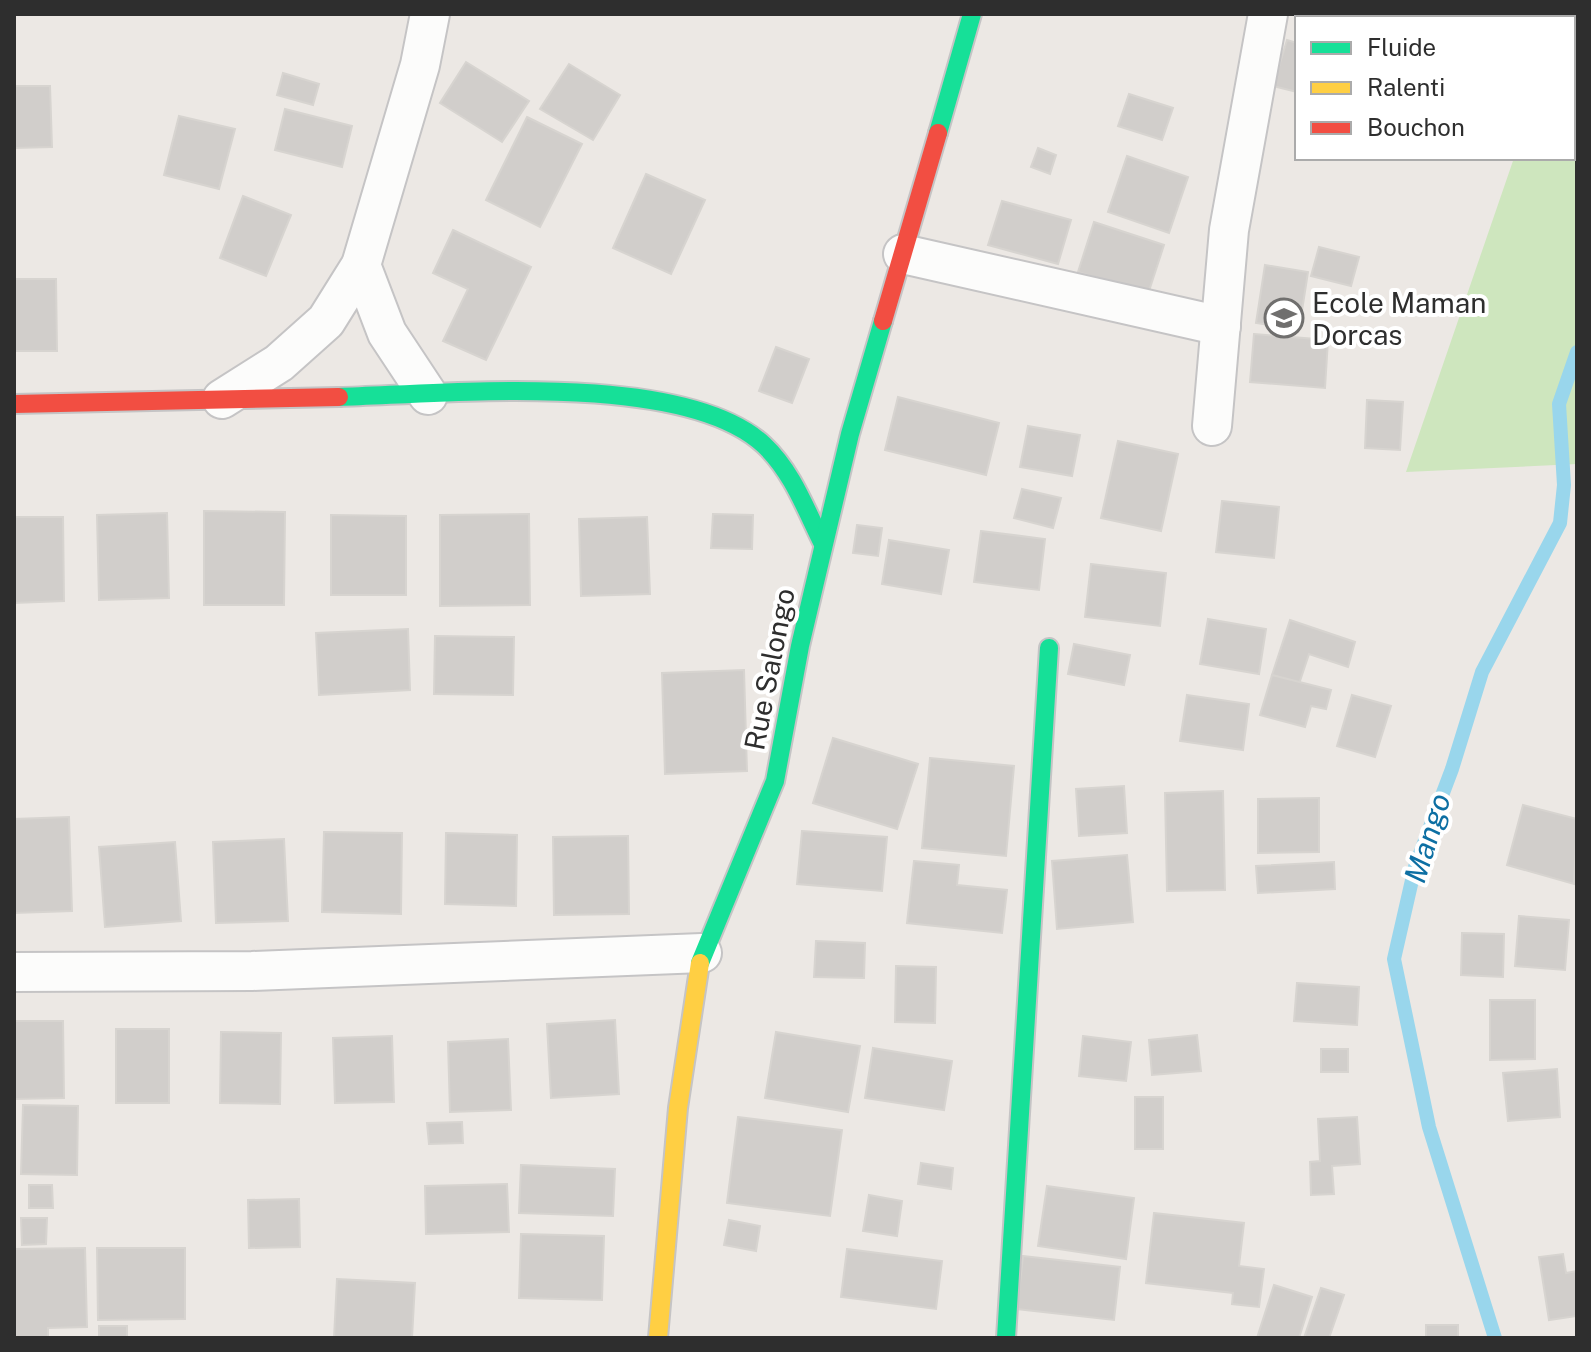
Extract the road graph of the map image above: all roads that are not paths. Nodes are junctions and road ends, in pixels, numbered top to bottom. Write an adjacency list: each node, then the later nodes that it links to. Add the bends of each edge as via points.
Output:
1 (430, 14): 5 (street)
2 (972, 14): 4 (street, Rue Salongo)
3 (1268, 14): 6 (street, via 1235,183)
4 (903, 254): 6 (street); 11 (street, Rue Salongo)
5 (361, 265): 7 (street, via 387,333); 8 (street, via 326,321 279,363)
6 (1221, 326): 10 (street)
7 (428, 395): 8 (street); 11 (street, via 623,396 733,424 763,443)
8 (222, 399): 9 (street)
9 (14, 404)
10 (1212, 426)
11 (823, 544): 13 (street, Rue Salongo, via 775,781)
12 (1049, 648): 16 (street)
13 (702, 953): 14 (street, via 252,971); 15 (street, Rue Salongo, via 676,1124)
14 (14, 972)
15 (658, 1338)
16 (1006, 1338)

